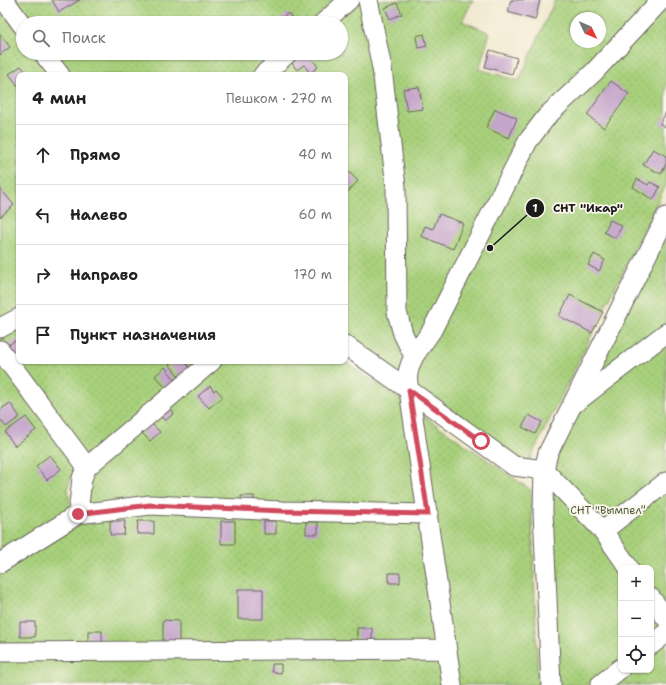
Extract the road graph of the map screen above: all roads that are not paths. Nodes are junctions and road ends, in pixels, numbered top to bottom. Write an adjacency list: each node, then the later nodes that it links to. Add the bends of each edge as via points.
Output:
1 (4, 0): 5 (street)
2 (349, 0): 6 (street)
3 (368, 0): 17 (street, via 382,68 396,187 397,312 403,334)
4 (661, 0): 17 (street, via 594,72 548,115 528,141 432,330)
5 (16, 16)
6 (331, 16)
7 (48, 60): 9 (street)
8 (280, 60): 10 (street)
9 (58, 72)
10 (266, 72)
11 (666, 217): 20 (street)
12 (16, 320): 13 (street)
13 (0, 328)
14 (666, 333): 20 (street)
15 (348, 348): 19 (street)
16 (0, 350): 21 (street)
17 (414, 356): 19 (street, via 406,377)
18 (208, 364): 21 (street)
19 (409, 390): 22 (street, via 514,466); 25 (street)
20 (571, 406): 22 (street, via 548,453)
21 (87, 467): 24 (street, via 82,478)
22 (544, 470): 26 (street); 37 (street, via 543,511)
23 (666, 482): 26 (street)
24 (78, 514): 25 (street, via 150,505); 27 (street)
25 (428, 514): 33 (street)
26 (603, 531): 28 (street)
27 (0, 562)
28 (627, 565)
29 (653, 601): 30 (street)
30 (666, 618)
31 (666, 633): 32 (street)
32 (654, 643)
33 (446, 649): 34 (street); 36 (street)
34 (0, 652)
35 (618, 670): 38 (street)
36 (452, 685)
37 (551, 685)
38 (600, 685)

